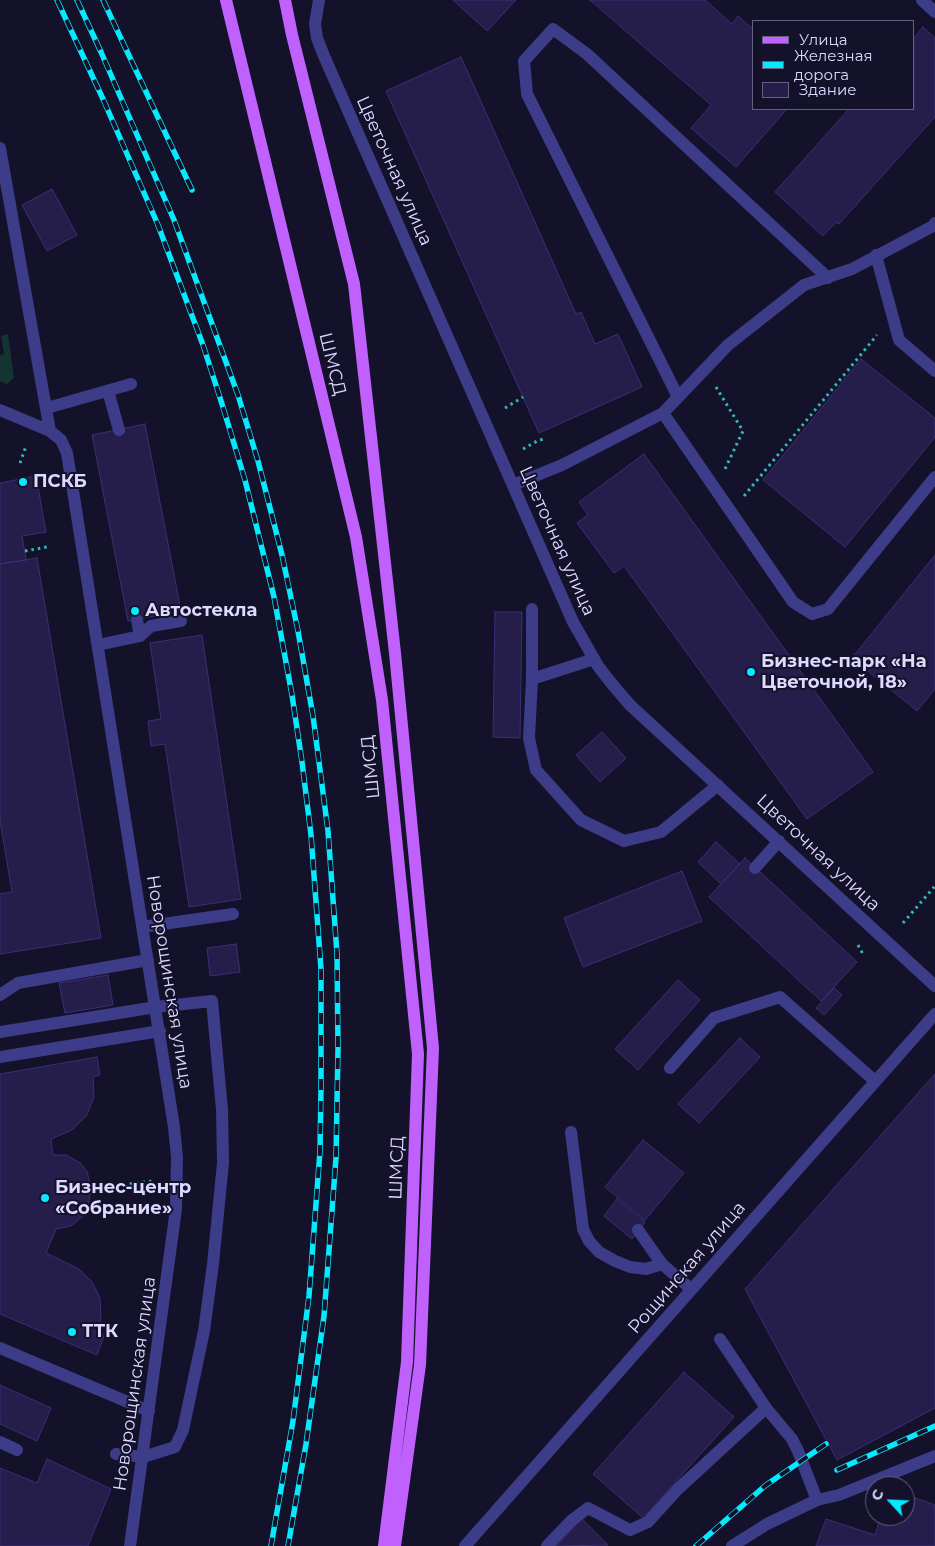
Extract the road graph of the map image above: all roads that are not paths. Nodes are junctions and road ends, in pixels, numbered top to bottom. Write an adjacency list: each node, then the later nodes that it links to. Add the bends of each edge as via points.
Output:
1 (226, 0): 58 (main road, ШМСД, via 356,537 382,700 418,1054 407,1362)
2 (285, 0): 59 (main road, ШМСД, via 354,284 395,653 433,1048 420,1365)
3 (319, 0): 20 (street, Цветочная улица, via 315,24 324,56)
4 (922, 0): 5 (street)
5 (935, 12)
6 (0, 148): 14 (street)
7 (935, 223): 8 (street)
8 (876, 255): 9 (street); 10 (street, via 899,340)
9 (828, 278): 13 (street, via 804,285 728,345); 13 (street, via 587,54 553,29 524,61 527,94)
10 (935, 371)
11 (131, 384): 12 (street)
12 (108, 391): 14 (street); 17 (street)
13 (678, 397): 16 (street)
14 (47, 408): 18 (street)
15 (0, 410): 18 (street)
16 (663, 413): 19 (street, via 793,602 812,614 828,608); 20 (street, via 562,465)
17 (119, 430)
18 (50, 431): 25 (street, Новорощинская улица, via 61,440 67,453)
19 (935, 477)
20 (513, 485): 26 (street, Цветочная улица, via 573,622)
21 (532, 609): 27 (street)
22 (137, 620): 24 (street)
23 (181, 621): 24 (street, via 151,626)
24 (140, 636): 25 (street)
25 (98, 644): 32 (street, Новорощинская улица)
26 (594, 659): 27 (street); 28 (street, Цветочная улица, via 630,704)
27 (532, 679): 28 (street, via 529,738 536,770 582,820 624,841 661,832)
28 (718, 785): 29 (street, Цветочная улица)
29 (779, 841): 30 (street); 34 (street, Цветочная улица)
30 (755, 868)
31 (233, 914): 32 (street)
32 (142, 927): 33 (street, Новорощинская улица)
33 (148, 960): 35 (street, via 18,983); 36 (street, Новорощинская улица)
34 (935, 986)
35 (0, 995)
36 (156, 1007): 38 (street, Новорощинская улица); 39 (street); 55 (street, via 212,1001 222,1110 223,1163 204,1331 183,1430 175,1447)
37 (935, 1014): 42 (street, Рощинская улица)
38 (160, 1031): 40 (street); 50 (street, Новорощинская улица, via 174,1127 177,1190)
39 (0, 1032)
40 (0, 1057)
41 (670, 1068): 42 (street, via 714,1018 780,996)
42 (875, 1081): 46 (street, Рощинская улица)
43 (571, 1132): 45 (street, via 582,1229 589,1241 599,1252 630,1267 646,1269)
44 (638, 1230): 45 (street)
45 (662, 1264): 46 (street)
46 (691, 1289): 60 (street, Рощинская улица)
47 (720, 1339): 49 (street)
48 (0, 1348): 50 (street)
49 (766, 1408): 56 (street, via 792,1440); 61 (street, via 678,1489 648,1522 630,1530 588,1508)
50 (149, 1411): 55 (street, Новорощинская улица)
51 (0, 1442): 52 (street)
52 (17, 1450)
53 (116, 1454): 55 (street)
54 (935, 1456): 56 (street, via 839,1495)
55 (143, 1457): 57 (street, Новорощинская улица)
56 (817, 1500): 62 (street, via 767,1524)
57 (130, 1546)
58 (384, 1546)
59 (395, 1546)
60 (466, 1546)
61 (547, 1546)
62 (732, 1546)

